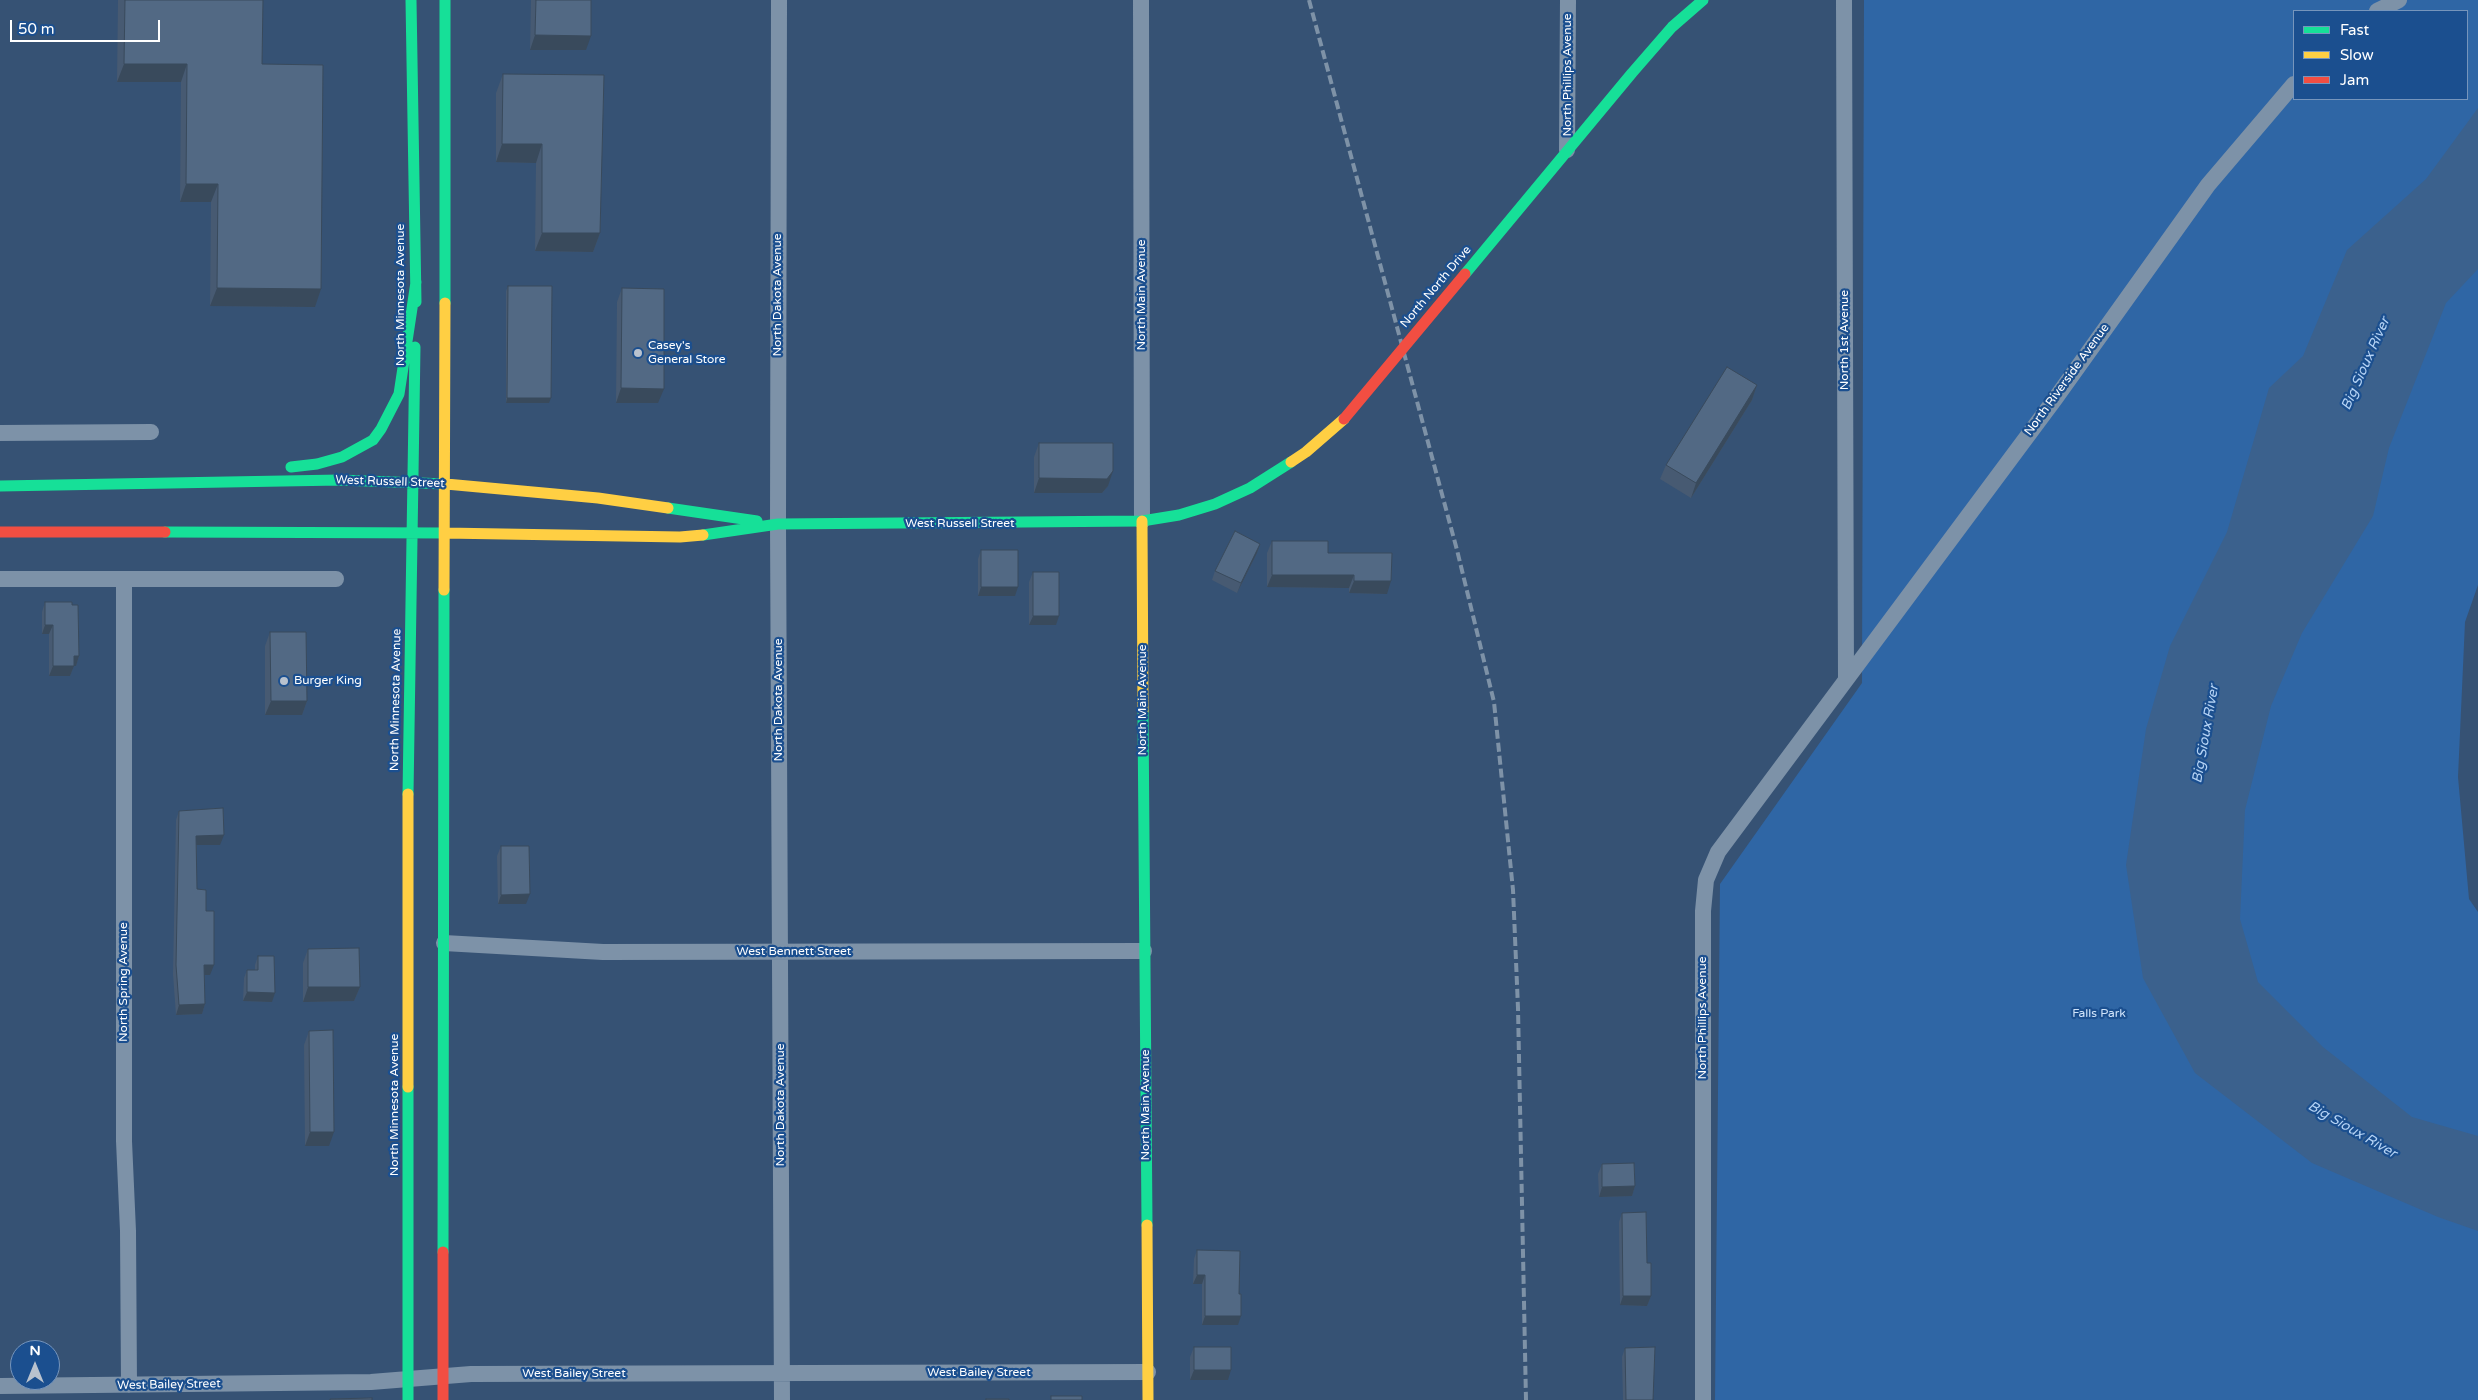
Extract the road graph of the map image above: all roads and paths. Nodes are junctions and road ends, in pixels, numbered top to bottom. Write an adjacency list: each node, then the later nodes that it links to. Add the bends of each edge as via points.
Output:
1 (411, 0): 12 (main road, North Minnesota Avenue)
2 (446, 0): 17 (main road)
3 (779, 0): 20 (street, North Dakota Avenue)
4 (1141, 0): 19 (street, North Main Avenue)
5 (1568, 0): 11 (street, North Phillips Avenue)
6 (1703, 0): 11 (main road, North North Drive, via 1672,27)
7 (1844, 0): 27 (street, North 1st Avenue)
8 (2399, 0): 9 (street)
9 (2379, 10)
10 (2293, 85): 27 (street, North Riverside Avenue, via 2208,185 2055,399)
11 (1568, 150): 19 (main road, North North Drive, bridge, via 1344,419 1306,452 1250,488 1215,504 1179,515)
12 (416, 282): 15 (main road, North Minnesota Avenue); 16 (main road, via 398,394 389,416 373,440 342,457 317,464)
13 (151, 432): 14 (street)
14 (0, 433)
15 (414, 482): 16 (main road, West Russell Street); 17 (main road, West Russell Street); 22 (main road, North Minnesota Avenue)
16 (173, 483): 18 (main road, West Russell Street)
17 (446, 484): 20 (main road, West Russell Street, via 598,498); 23 (main road)
18 (0, 486)
19 (1142, 521): 20 (main road, West Russell Street); 29 (main road, North Main Avenue)
20 (778, 524): 23 (main road, West Russell Street, via 680,537); 30 (street, North Dakota Avenue)
21 (0, 532): 22 (main road, West Russell Street)
22 (411, 533): 23 (main road, West Russell Street); 34 (main road, North Minnesota Avenue)
23 (445, 533): 28 (main road)
24 (0, 579): 25 (street)
25 (124, 579): 26 (street); 35 (street, North Spring Avenue, via 124,1141)
26 (336, 579)
27 (1846, 680): 42 (street, North Phillips Avenue, via 1718,852 1706,880 1703,910)
28 (444, 943): 30 (street, West Bennett Street, via 603,952); 33 (main road)
29 (1144, 951): 30 (street, West Bennett Street); 32 (main road, North Main Avenue)
30 (780, 952): 31 (street, North Dakota Avenue)
31 (782, 1372): 32 (street, West Bailey Street); 33 (street, West Bailey Street, via 471,1374); 40 (street, North Dakota Avenue)
32 (1148, 1372): 41 (main road, North Main Avenue)
33 (443, 1378): 34 (street, West Bailey Street); 39 (main road)
34 (408, 1380): 35 (street, West Bailey Street); 38 (main road, North Minnesota Avenue)
35 (129, 1385): 37 (street, West Bailey Street)
36 (0, 1386): 37 (street, West Bailey Street)
37 (57, 1393)
38 (408, 1400)
39 (443, 1400)
40 (782, 1400)
41 (1148, 1400)
42 (1703, 1400)

